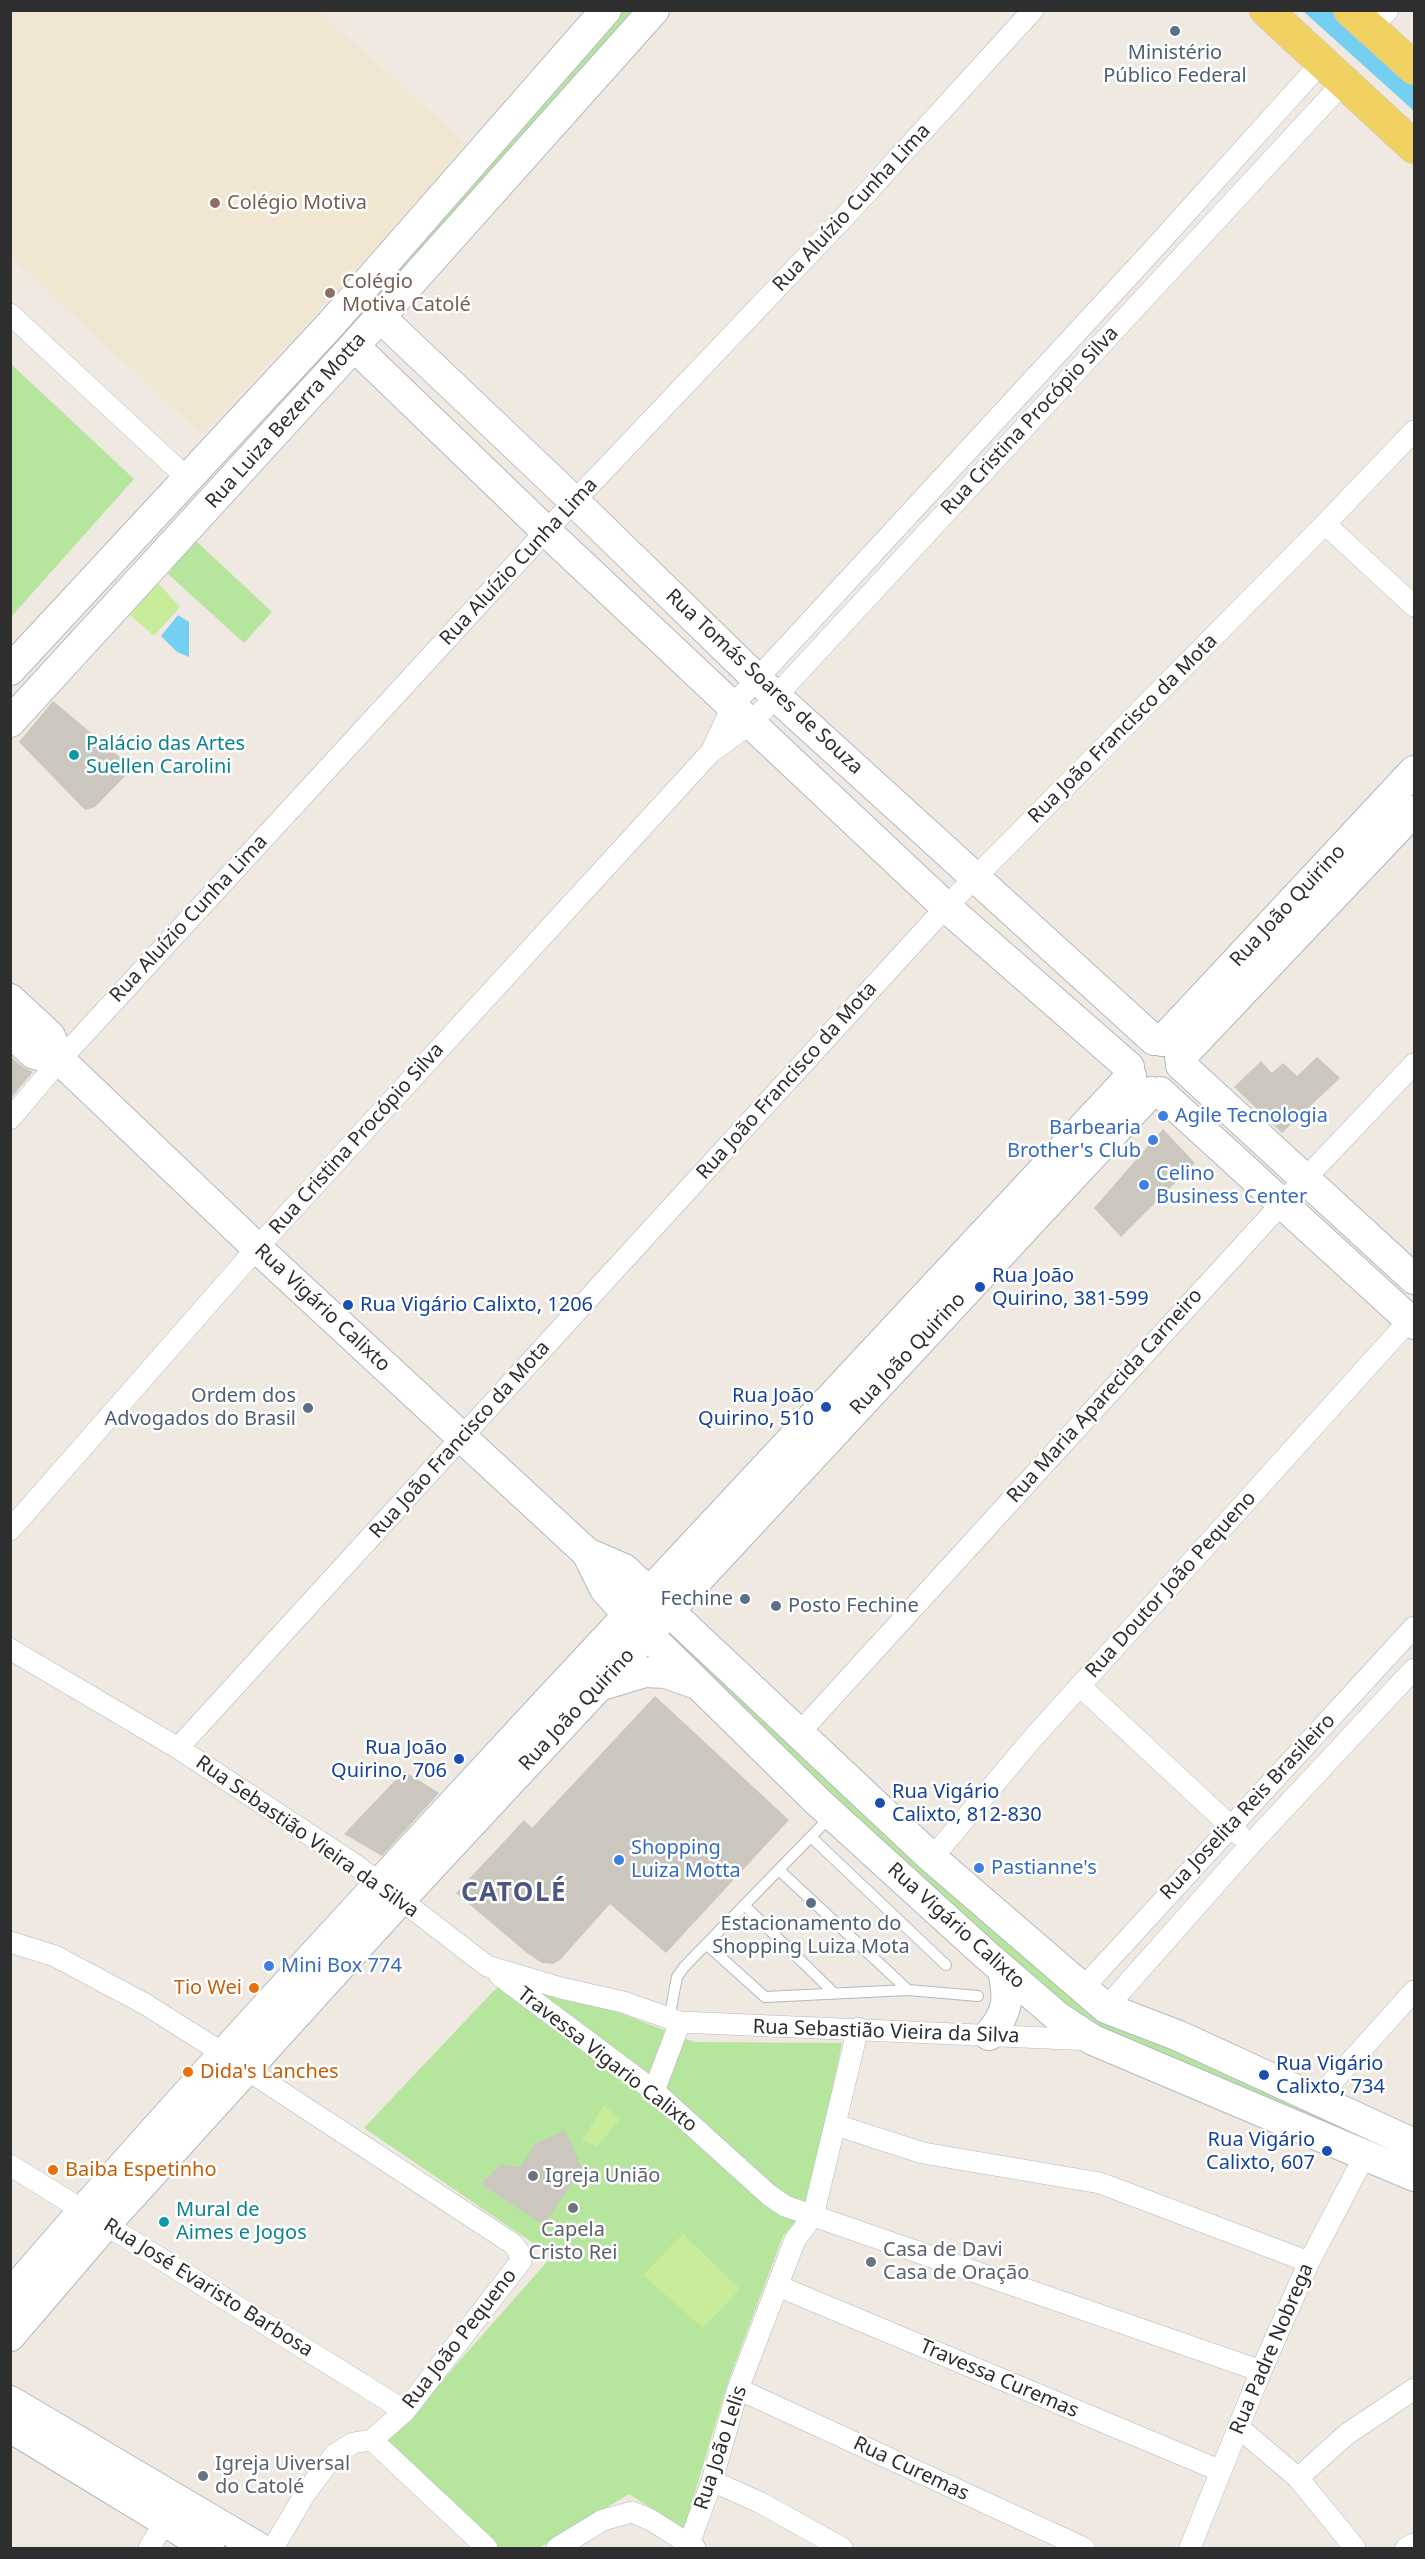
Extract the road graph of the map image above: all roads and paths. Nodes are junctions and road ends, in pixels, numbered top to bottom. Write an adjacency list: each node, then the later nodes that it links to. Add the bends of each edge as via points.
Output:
1 (654, 10): 6 (main road, Rua Luiza Bezerra Motta)
2 (1033, 10): 19 (street, Rua Aluízio Cunha Lima, via 851,210)
3 (1266, 10): 8 (main road)
4 (601, 16): 6 (main road); 18 (main road, Rua Luiza Bezerra Motta, via 331,324)
5 (1369, 17): 7 (main road)
6 (621, 46): 13 (main road, Rua Luiza Bezerra Motta)
7 (1414, 68)
8 (1332, 72): 9 (main road); 10 (street, Rua Cristina Procópio Silva); 11 (street, Rua Cristina Procópio Silva)
9 (1414, 147)
10 (1150, 253): 11 (street); 16 (street, Rua Cristina Procópio Silva)
11 (1168, 272): 17 (street, Rua Cristina Procópio Silva)
12 (10, 314): 18 (street)
13 (380, 317): 14 (main road, Rua Luiza Bezerra Motta); 19 (main road, Rua Tomás Soares de Souza)
14 (354, 346): 21 (main road, Rua Tomás Soares de Souza); 26 (main road, Rua Luiza Bezerra Motta)
15 (1414, 431): 20 (street, Rua João Francisco da Mota)
16 (975, 442): 17 (street); 24 (street, Rua Cristina Procópio Silva)
17 (995, 458): 24 (street, Rua Cristina Procópio Silva)
18 (188, 478): 23 (main road, Rua Luiza Bezerra Motta)
19 (575, 502): 21 (street, Rua Aluízio Cunha Lima); 24 (main road, Rua Tomás Soares de Souza)
20 (1325, 524): 22 (street); 29 (street, Rua João Francisco da Mota)
21 (546, 531): 25 (main road, Rua Tomás Soares de Souza); 34 (street, Rua Aluízio Cunha Lima)
22 (1414, 606)
23 (10, 670)
24 (766, 687): 25 (street, Rua Cristina Procópio Silva); 29 (main road, Rua Tomás Soares de Souza)
25 (743, 714): 30 (main road, Rua Tomás Soares de Souza); 40 (street, Rua Cristina Procópio Silva)
26 (10, 722)
27 (1414, 771): 33 (main road, Rua João Quirino)
28 (1414, 811): 33 (main road, Rua João Quirino)
29 (976, 878): 30 (street, Rua João Francisco da Mota); 33 (main road, Rua Tomás Soares de Souza)
30 (946, 907): 36 (main road, Rua Tomás Soares de Souza); 43 (street, Rua João Francisco da Mota)
31 (10, 999): 34 (main road, Rua Vigário Calixto, via 50,1036)
32 (10, 1032): 34 (main road, Rua Vigário Calixto, via 34,1054)
33 (1169, 1051): 36 (main road, via 1175,1082); 36 (main road, via 1139,1046 1133,1052); 38 (main road, Rua Tomás Soares de Souza)
34 (60, 1060): 37 (street, Rua Aluízio Cunha Lima); 40 (main road, Rua Vigário Calixto)
35 (1414, 1064): 38 (street, Rua Maria Aparecida Carneiro)
36 (1143, 1082): 39 (main road, Rua Tomás Soares de Souza); 46 (main road, Rua João Quirino); 47 (main road, Rua João Quirino)
37 (10, 1119)
38 (1304, 1180): 39 (street, Rua Maria Aparecida Carneiro); 41 (main road, Rua Tomás Soares de Souza)
39 (1283, 1202): 42 (main road, Rua Tomás Soares de Souza); 55 (street, Rua Maria Aparecida Carneiro)
40 (257, 1248): 43 (main road, Rua Vigário Calixto); 44 (street, Rua Cristina Procópio Silva)
41 (1414, 1279)
42 (1413, 1320): 54 (street, Rua Doutor João Pequeno)
43 (461, 1438): 45 (main road, Rua Vigário Calixto); 56 (street, Rua João Francisco da Mota)
44 (10, 1530)
45 (587, 1553): 46 (main road, Rua Vigário Calixto, via 624,1569); 48 (main road, Rua Vigário Calixto, via 604,1589)
46 (649, 1591): 47 (main road, Rua Vigário Calixto); 48 (main road, Rua João Quirino)
47 (670, 1611): 48 (main road, Rua João Quirino); 55 (main road, Rua Vigário Calixto)
48 (637, 1624): 52 (main road, Rua Vigário Calixto); 53 (main road, Rua João Quirino); 63 (main road, Rua João Quirino)
49 (1414, 1628): 58 (street, Rua Joselita Reis Brasileiro)
50 (10, 1649): 56 (street, Rua Sebastião Vieira da Silva)
51 (1414, 1670): 60 (street, Rua Joselita Reis Brasileiro)
52 (696, 1684): 53 (main road, via 666,1672 645,1672); 57 (main road, Rua Vigário Calixto)
53 (599, 1686): 63 (main road, Rua João Quirino)
54 (1080, 1686): 58 (street); 61 (street, Rua Doutor João Pequeno)
55 (800, 1732): 61 (main road, Rua Vigário Calixto)
56 (178, 1748): 63 (street, Rua Sebastião Vieira da Silva)
57 (832, 1815): 59 (lane); 69 (main road, Rua Vigário Calixto)
58 (1230, 1826): 60 (street); 70 (street, Rua Joselita Reis Brasileiro)
59 (811, 1837): 62 (lane); 67 (lane)
60 (1251, 1844): 75 (street, Rua Joselita Reis Brasileiro)
61 (932, 1858): 70 (main road, Rua Vigário Calixto)
62 (779, 1870): 64 (lane); 71 (lane)
63 (390, 1891): 68 (street, Rua Sebastião Vieira da Silva); 80 (main road, Rua João Quirino)
64 (745, 1906): 66 (lane); 73 (lane)
65 (10, 1942): 80 (street, via 56,1956 145,2004)
66 (706, 1944): 73 (lane, via 765,1997); 76 (lane, via 677,1977)
67 (946, 1965)
68 (487, 1966): 76 (street, Rua Sebastião Vieira da Silva, via 623,2002); 81 (street, Travessa Vigario Calixto)
69 (1003, 1970): 78 (main road, via 1008,1995 998,2025); 79 (main road, Rua Vigário Calixto, via 1058,2018)
70 (1083, 1989): 75 (main road, Rua Vigário Calixto)
71 (908, 1990): 73 (lane); 74 (lane)
72 (1414, 1991): 82 (street)
73 (834, 1993)
74 (978, 1996)
75 (1106, 2008): 82 (main road, Rua Vigário Calixto, via 1179,2036)
76 (674, 2021): 77 (street, Rua Sebastião Vieira da Silva, via 766,2028); 81 (street)
77 (858, 2028): 78 (street, Rua Sebastião Vieira da Silva); 83 (street)
78 (989, 2035): 79 (street, Rua Sebastião Vieira da Silva)
79 (1093, 2040): 85 (main road, Rua Vigário Calixto)
80 (235, 2061): 89 (main road, Rua João Quirino); 98 (street, Rua João Pequeno, via 513,2244 519,2252 520,2261)
81 (654, 2091): 88 (street, Travessa Vigario Calixto, via 769,2196)
82 (1316, 2100): 84 (main road, Rua Vigário Calixto)
83 (836, 2125): 88 (street); 90 (street, via 923,2153 1100,2183)
84 (1414, 2144)
85 (1365, 2155): 87 (main road, Rua Vigário Calixto); 90 (street, Rua Padre Nobrega)
86 (10, 2165): 89 (street, Rua José Evaristo Barbosa)
87 (1414, 2176)
88 (813, 2216): 91 (street, Rua João Lelis, via 795,2240); 94 (street, Travessa Vigario Calixto)
89 (94, 2218): 92 (main road, Rua João Quirino); 93 (main road, Rua João Quirino); 98 (street, Rua José Evaristo Barbosa)
90 (1309, 2262): 94 (street, Rua Padre Nobrega)
91 (778, 2286): 95 (street, Rua João Lelis); 102 (street, Travessa Curemas)
92 (10, 2295)
93 (10, 2336)
94 (1261, 2371): 100 (street, Rua Padre Nobrega)
95 (738, 2389): 104 (street, Rua João Lelis); 115 (street, Rua Curemas)
96 (1414, 2389): 103 (street, via 1347,2434)
97 (10, 2401): 110 (main road)
98 (405, 2411): 101 (street, Rua João Pequeno)
99 (10, 2427): 105 (main road)
100 (1238, 2427): 102 (street, Rua Padre Nobrega); 103 (street)
101 (372, 2440): 111 (street, Rua João Pequeno, via 353,2443 334,2455); 112 (street)
102 (1221, 2471): 116 (street, Rua Padre Nobrega)
103 (1299, 2478): 117 (street)
104 (712, 2481): 107 (street, Rua João Lelis); 114 (street)
105 (165, 2522): 108 (street); 109 (main road)
106 (1414, 2544): 118 (street)
107 (692, 2546): 113 (street, Rua João Lelis, via 632,2512 603,2520)
108 (148, 2548)
109 (209, 2548)
110 (259, 2548)
111 (273, 2548)
112 (487, 2548)
113 (557, 2548)
114 (842, 2548)
115 (1084, 2548)
116 (1190, 2548)
117 (1355, 2548)
118 (1406, 2548)

